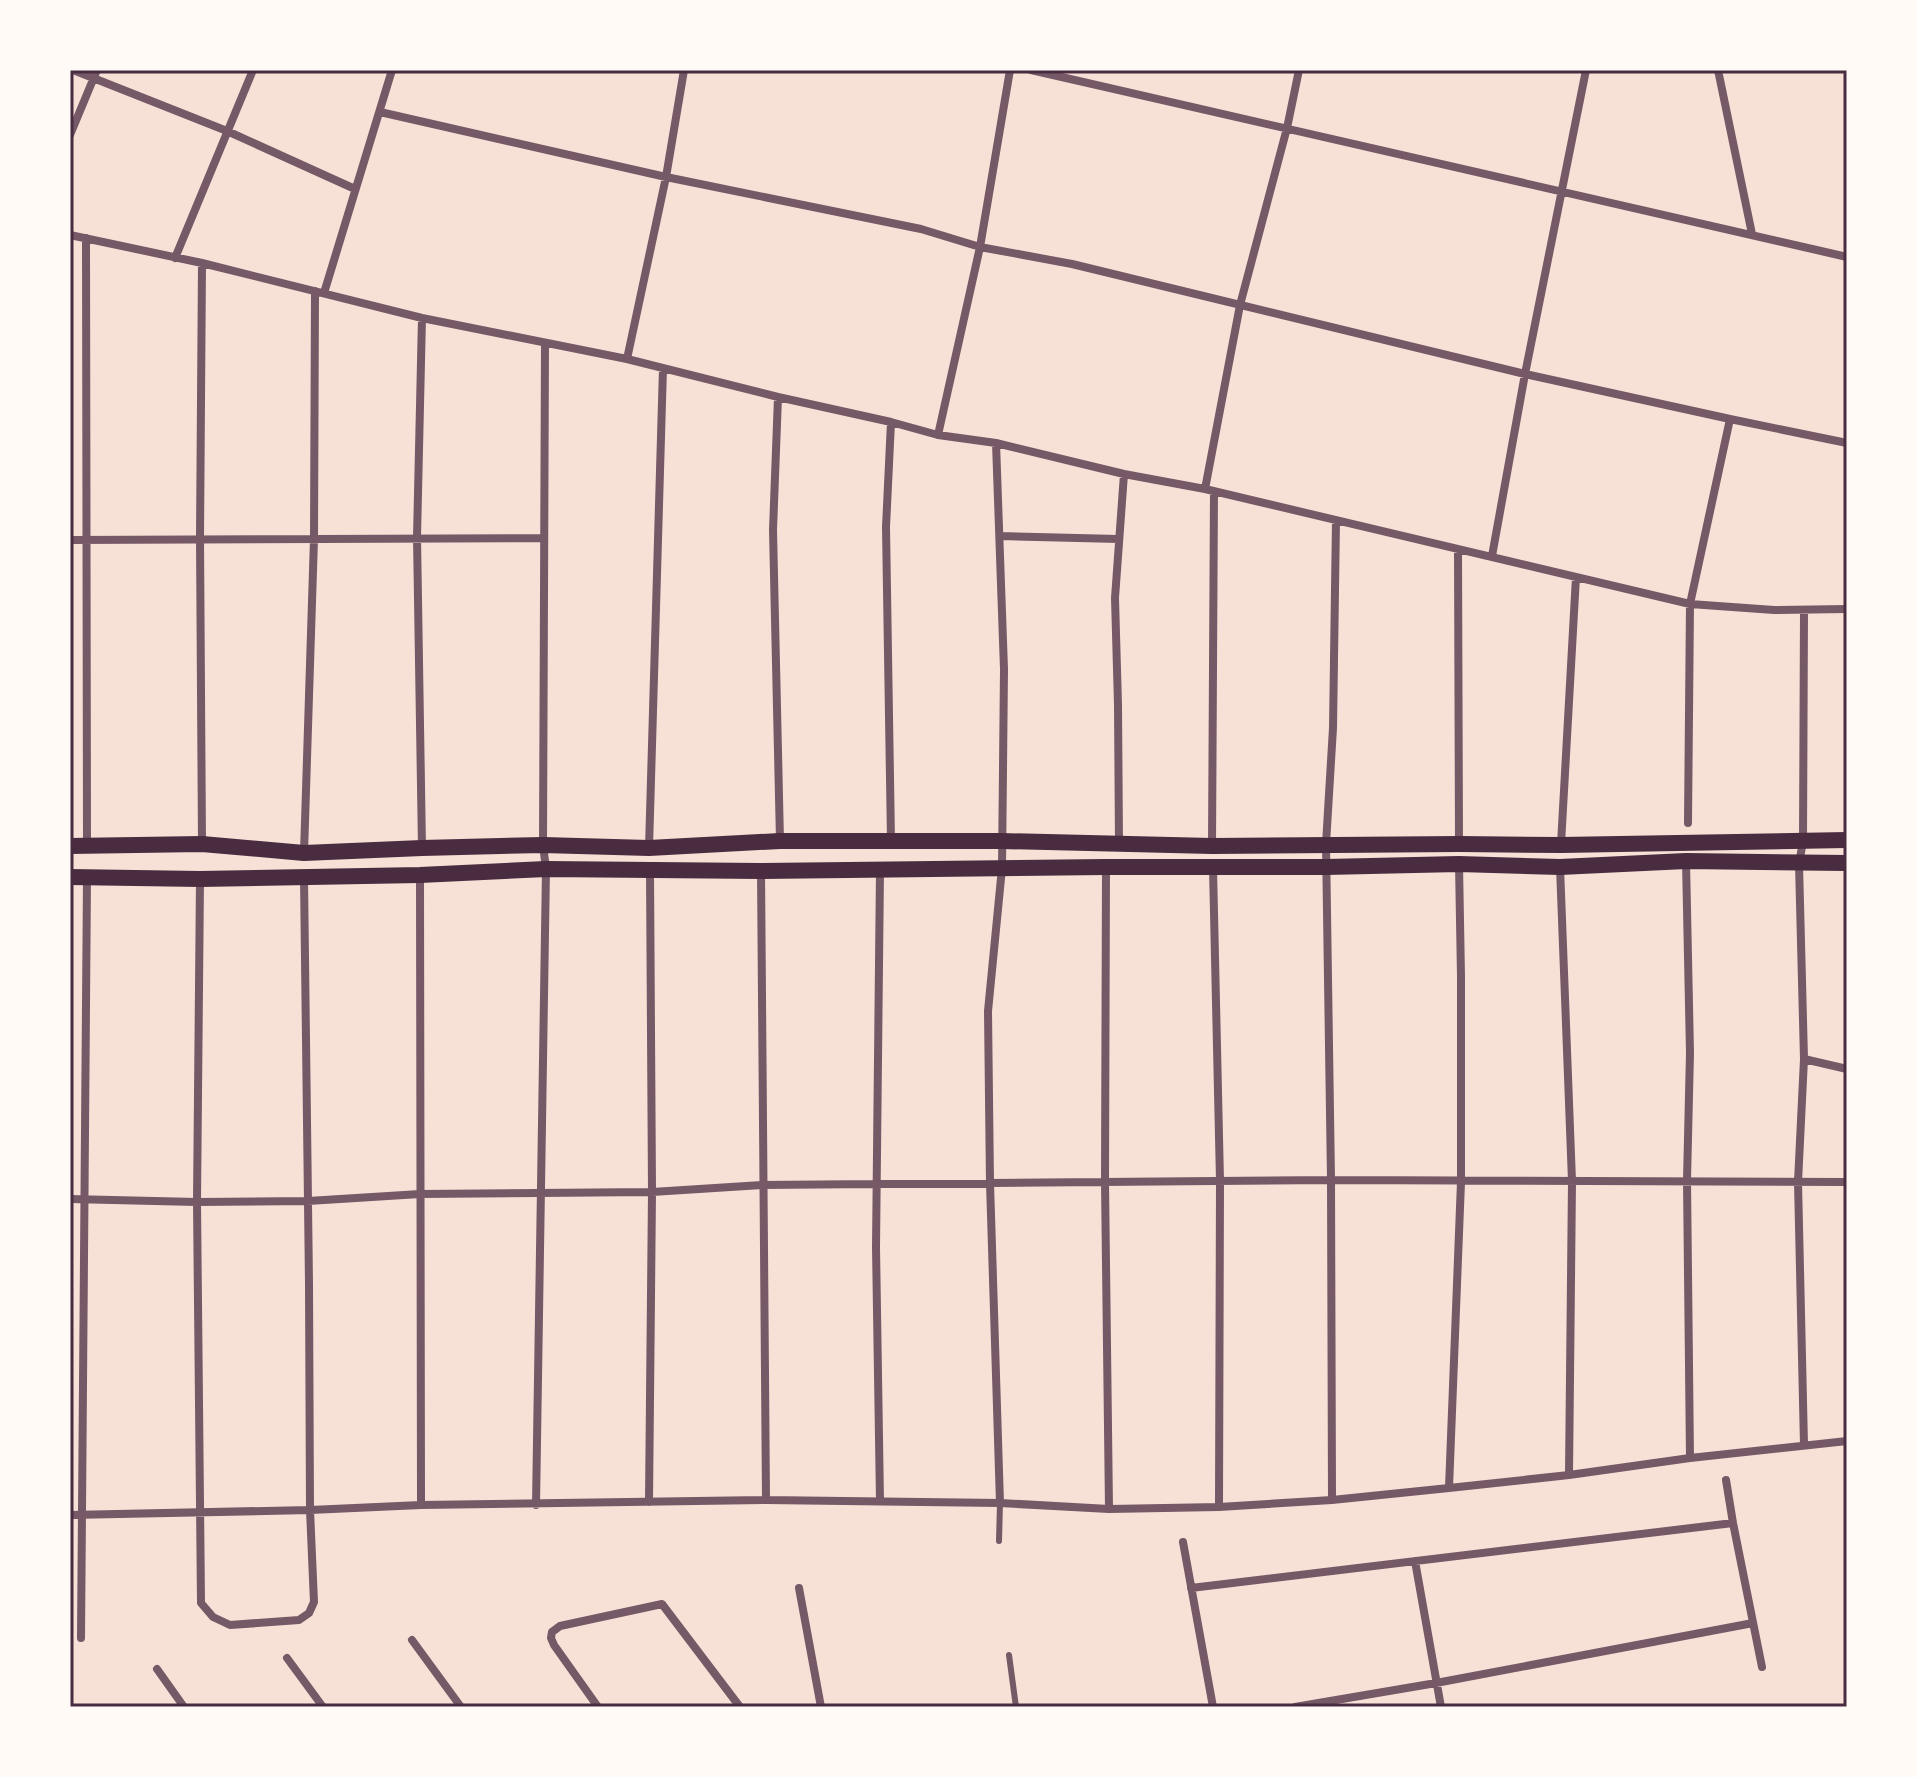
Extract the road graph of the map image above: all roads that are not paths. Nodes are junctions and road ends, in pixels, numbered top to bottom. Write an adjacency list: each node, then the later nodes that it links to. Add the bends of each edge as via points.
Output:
1 (73, 70): 10 (street)
2 (253, 70): 13 (street)
3 (392, 70): 11 (street)
4 (684, 70): 15 (street)
5 (1010, 70): 21 (street)
6 (1031, 70): 12 (street)
7 (1299, 70): 12 (street)
8 (1586, 70): 17 (street)
9 (1718, 70): 18 (street)
10 (95, 74): 13 (street); 14 (street)
11 (380, 112): 15 (street); 16 (street)
12 (1287, 128): 17 (street); 26 (street)
13 (227, 131): 16 (street); 23 (street)
14 (70, 135)
15 (666, 177): 21 (street, via 921,229); 29 (street)
16 (355, 189): 25 (street)
17 (1562, 191): 18 (street); 31 (street)
18 (1752, 234): 22 (street)
19 (70, 235): 20 (street)
20 (86, 238): 23 (street); 48 (street)
21 (980, 247): 26 (street); 35 (street)
22 (1847, 257)
23 (175, 258): 24 (street)
24 (202, 263): 25 (street); 43 (street)
25 (320, 292): 27 (street); 45 (street)
26 (1240, 305): 31 (street); 39 (street)
27 (422, 318): 28 (street); 42 (street)
28 (545, 343): 29 (street); 44 (street)
29 (627, 359): 30 (street)
30 (663, 368): 32 (street); 70 (street)
31 (1525, 374): 33 (street); 50 (street)
32 (778, 397): 34 (street); 57 (street, via 773,530)
33 (1730, 419): 37 (street); 52 (street)
34 (891, 422): 35 (street); 60 (street, via 886,527)
35 (938, 435): 36 (street)
36 (996, 443): 38 (street); 41 (street)
37 (1847, 443)
38 (1124, 474): 39 (street); 46 (street)
39 (1209, 490): 40 (street); 68 (street)
40 (1336, 520): 49 (street); 63 (street)
41 (1000, 536): 46 (street); 58 (street)
42 (417, 537): 44 (street); 45 (street); 69 (street)
43 (200, 538): 45 (street); 48 (street); 62 (street)
44 (543, 538): 65 (street)
45 (314, 539): 71 (street)
46 (1119, 539): 61 (street)
47 (70, 540): 48 (street)
48 (87, 540): 67 (street)
49 (1458, 549): 50 (street); 64 (street)
50 (1492, 556): 51 (street)
51 (1576, 577): 52 (street); 66 (street)
52 (1690, 604): 54 (street); 55 (street)
53 (1847, 609): 54 (street)
54 (1804, 610): 59 (street)
55 (1688, 823)
56 (1847, 840): 59 (main road)
57 (780, 841): 60 (main road); 70 (main road)
58 (1002, 841): 60 (main road); 61 (main road); 79 (street)
59 (1803, 841): 66 (main road); 75 (street)
60 (891, 842)
61 (1119, 843): 68 (main road)
62 (202, 844): 67 (main road); 71 (main road)
63 (1326, 844): 64 (main road); 68 (main road); 77 (street)
64 (1459, 844): 66 (main road)
65 (543, 845): 69 (main road); 70 (main road); 81 (street)
66 (1561, 845)
67 (79, 846)
68 (1212, 846)
69 (422, 848): 71 (main road)
70 (649, 848)
71 (304, 853)
72 (1686, 861): 75 (main road); 78 (main road); 92 (street)
73 (1847, 863): 75 (main road)
74 (1459, 864): 77 (main road); 78 (main road); 96 (street)
75 (1799, 864): 89 (street)
76 (1106, 867): 79 (main road); 80 (main road); 95 (street)
77 (1326, 867): 80 (main road); 91 (street)
78 (1560, 867): 94 (street)
79 (1002, 868): 82 (main road); 99 (street, via 988,1011)
80 (1213, 868): 93 (street)
81 (546, 869): 83 (main road); 85 (main road); 102 (street)
82 (880, 869): 84 (main road); 100 (street)
83 (650, 871): 84 (main road); 103 (street)
84 (761, 871): 101 (street)
85 (420, 875): 86 (main road); 104 (street)
86 (304, 877): 88 (main road); 107 (street)
87 (78, 878): 88 (main road); 106 (street)
88 (200, 879): 108 (street)
89 (1804, 1059): 90 (street); 97 (street)
90 (1847, 1069)
91 (1331, 1180): 93 (street); 96 (street); 116 (street)
92 (1687, 1180): 94 (street); 97 (street); 111 (street)
93 (1220, 1181): 95 (street); 122 (street)
94 (1572, 1181): 96 (street); 112 (street)
95 (1105, 1182): 99 (street); 123 (street)
96 (1461, 1182): 114 (street)
97 (1798, 1182): 98 (street); 110 (street)
98 (1847, 1182)
99 (990, 1183): 100 (street); 119 (street)
100 (877, 1184): 101 (street); 117 (street)
101 (762, 1185): 103 (street); 115 (street)
102 (542, 1192): 103 (street); 104 (street); 121 (street)
103 (652, 1192): 118 (street)
104 (420, 1194): 107 (street); 120 (street)
105 (70, 1199): 106 (street)
106 (84, 1200): 108 (street); 127 (street)
107 (308, 1201): 108 (street); 124 (street)
108 (197, 1202): 125 (street)
109 (1847, 1441): 110 (street)
110 (1804, 1445): 111 (street)
111 (1690, 1458): 112 (street)
112 (1569, 1475): 114 (street)
113 (1726, 1480): 128 (street)
114 (1449, 1488): 116 (street)
115 (766, 1500): 117 (street); 118 (street)
116 (1332, 1500): 122 (street)
117 (880, 1501): 119 (street)
118 (649, 1502): 121 (street)
119 (1000, 1503): 123 (street); 129 (lane)
120 (421, 1505): 121 (street); 124 (street)
121 (536, 1505)
122 (1219, 1507): 123 (street)
123 (1109, 1509)
124 (310, 1510): 125 (street); 125 (street, via 314,1602 309,1613 299,1620 230,1625 201,1603)
125 (199, 1513): 127 (street)
126 (70, 1515): 127 (street)
127 (82, 1515): 135 (street)
128 (1733, 1523): 131 (street); 134 (street)
129 (999, 1541)
130 (1183, 1542): 133 (street)
131 (1415, 1561): 133 (street); 141 (street)
132 (799, 1588): 148 (street)
133 (1191, 1588): 150 (street)
134 (1753, 1623): 139 (street); 141 (street)
135 (81, 1638)
136 (412, 1640): 145 (street)
137 (1009, 1655): 149 (lane)
138 (287, 1658): 144 (street)
139 (1762, 1667)
140 (157, 1669): 143 (street)
141 (1436, 1683): 142 (street); 152 (street)
142 (1328, 1704): 151 (street)
143 (184, 1707)
144 (323, 1707)
145 (461, 1707)
146 (598, 1707): 147 (street, via 554,1645 552,1632 662,1604)
147 (740, 1707)
148 (821, 1707)
149 (1016, 1707)
150 (1213, 1707)
151 (1295, 1707)
152 (1441, 1707)

